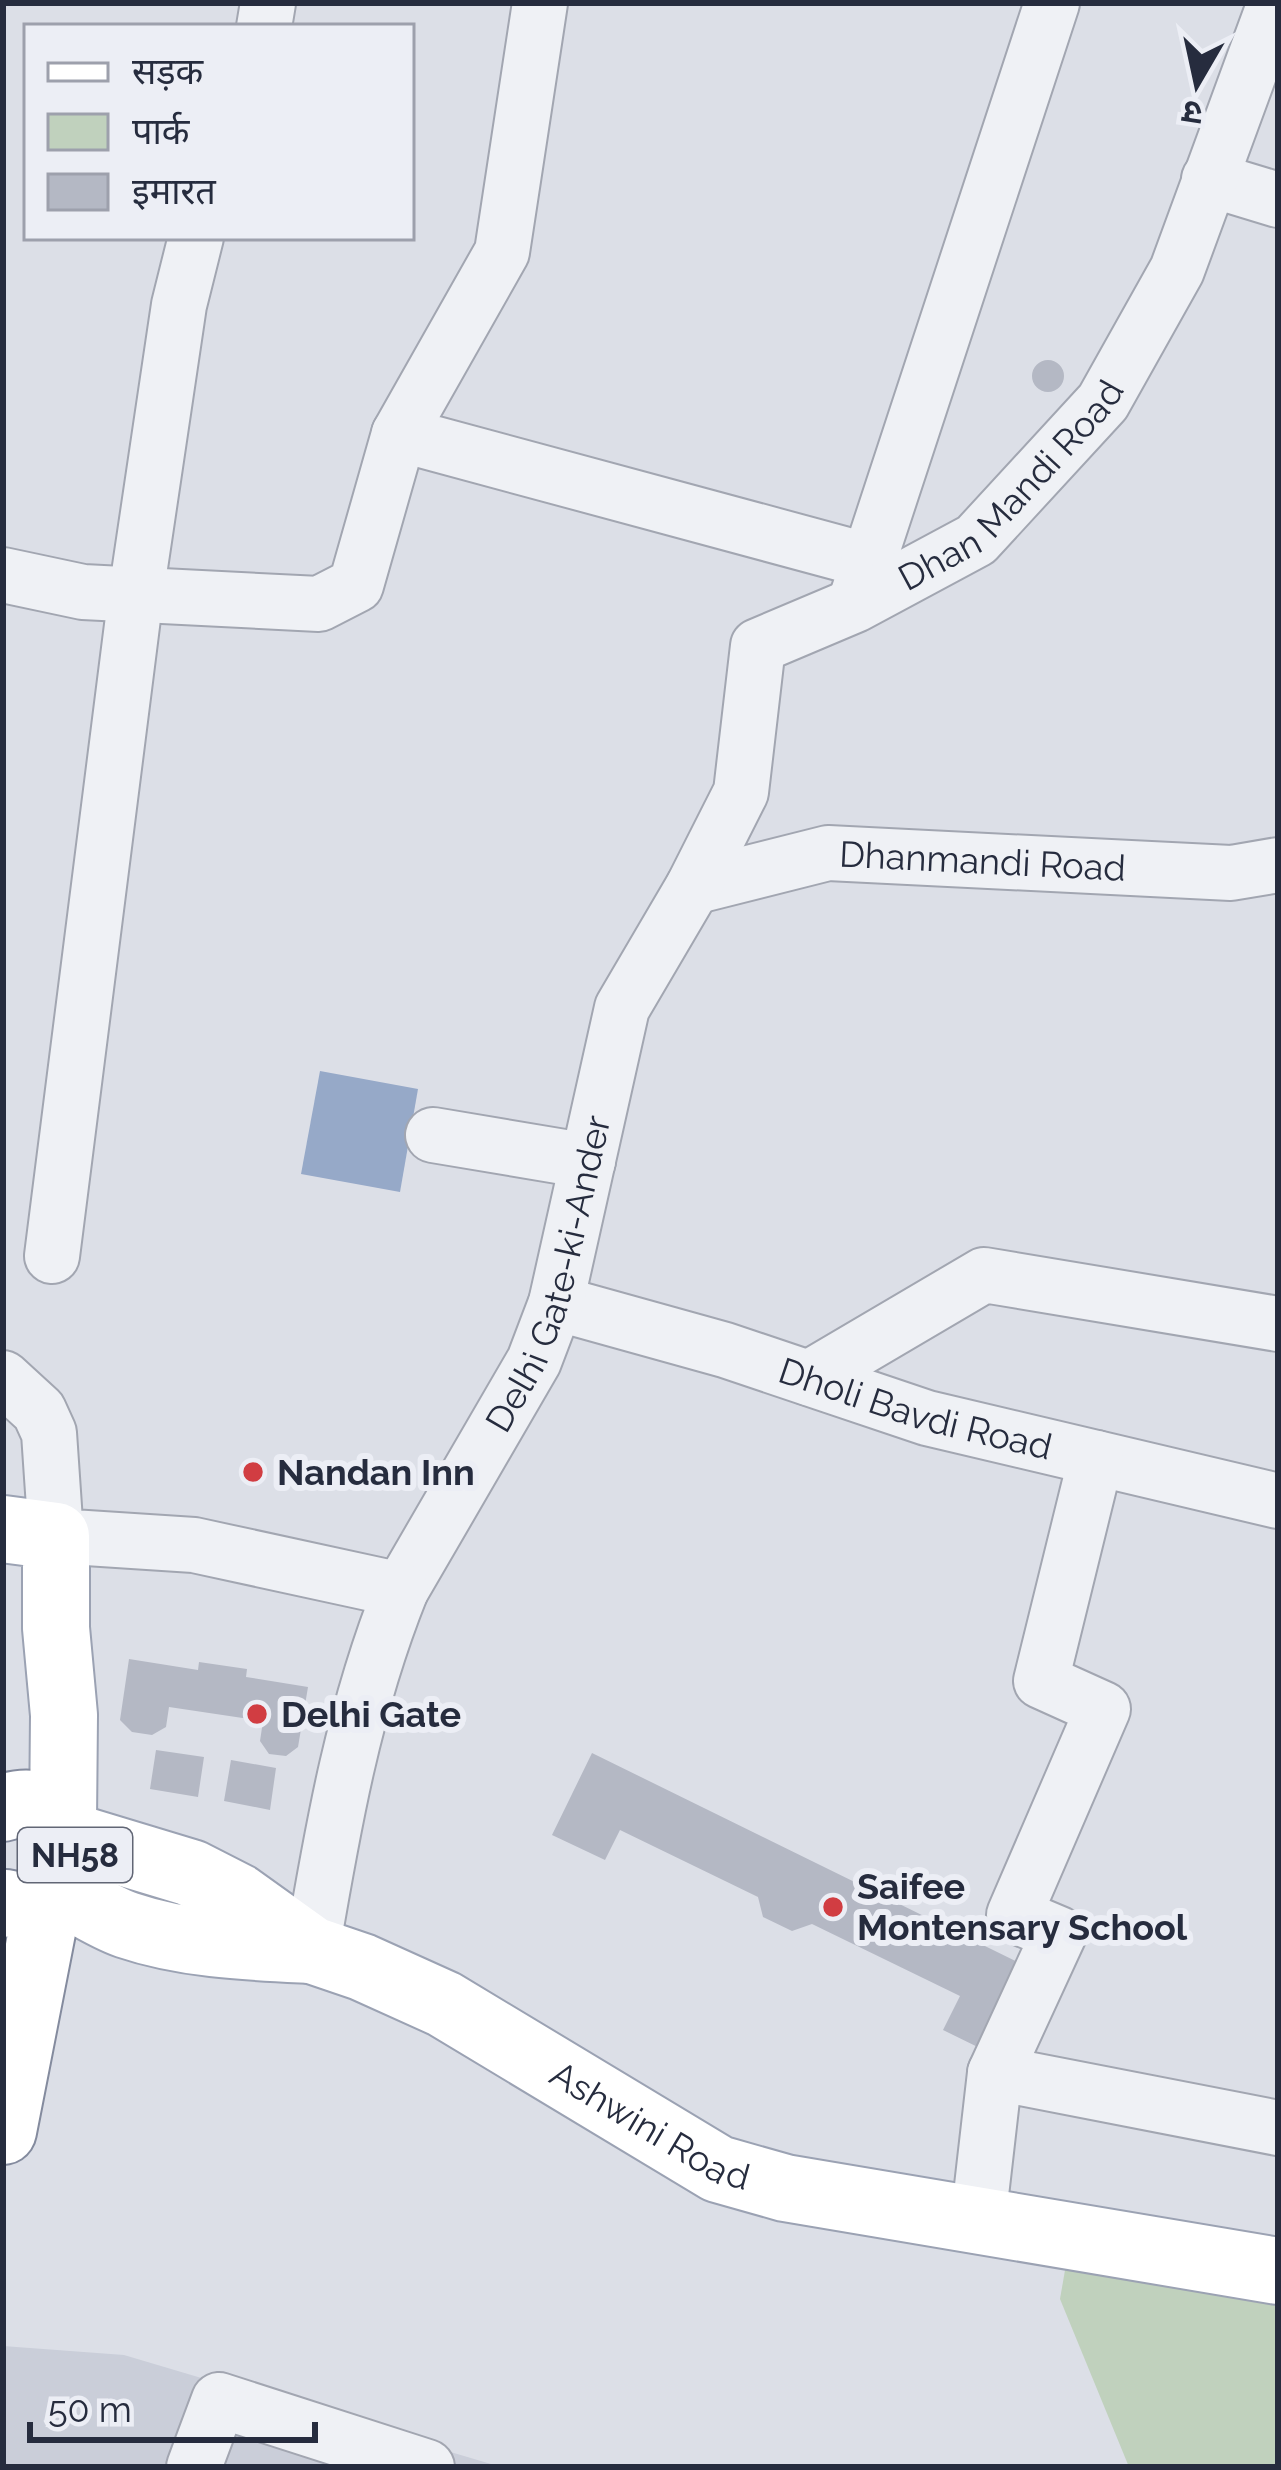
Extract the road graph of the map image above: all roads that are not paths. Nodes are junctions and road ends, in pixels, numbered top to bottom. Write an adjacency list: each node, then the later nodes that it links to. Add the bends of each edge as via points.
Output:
1 (540, 3): 7 (street, via 502,252)
2 (1052, 3): 9 (street)
3 (1275, 3): 4 (street, Dhan Mandi Road)
4 (1209, 179): 5 (street); 9 (street, Dhan Mandi Road, via 1177,270 1103,402 976,540)
5 (1278, 200)
6 (195, 240): 10 (street)
7 (399, 434): 9 (street); 10 (street, via 356,585 319,604)
8 (3, 575): 10 (street)
9 (862, 583): 12 (street, Dhan Mandi Road, via 758,646 741,792)
10 (136, 594): 15 (street)
11 (1278, 865): 12 (street, Dhanmandi Road, via 1231,873 828,853)
12 (693, 887): 14 (street, Delhi Gate-ki-Ander, via 622,1008)
13 (433, 1135): 14 (street)
14 (588, 1161): 16 (street, Delhi Gate-ki-Ander)
15 (52, 1256)
16 (556, 1303): 19 (street, Dholi Bavdi Road); 23 (street, Delhi Gate-ki-Ander, via 516,1396)
17 (1278, 1324): 19 (street, via 984,1275)
18 (3, 1378): 22 (street, via 39,1411 49,1433)
19 (808, 1378): 20 (street, Dholi Bavdi Road, via 927,1418)
20 (1096, 1458): 21 (street, Dholi Bavdi Road); 26 (street, via 1041,1681 1102,1709 1014,1915 1059,1934)
21 (1278, 1501)
22 (30, 1533): 23 (street, via 194,1545); 24 (main road, via 56,1628 64,1715)
23 (400, 1590): 25 (street, Delhi Gate-ki-Ander, via 357,1716)
24 (42, 1860): 25 (main road, Ashwini Road, via 191,1873); 28 (main road, NH58)
25 (311, 1950): 29 (main road, Ashwini Road, via 444,2004 718,2169)
26 (995, 2073): 27 (street); 29 (street)
27 (1278, 2128)
28 (3, 2131)
29 (978, 2221): 30 (main road, Ashwini Road)
30 (1278, 2271)
31 (194, 2467): 32 (street, via 219,2401)
32 (428, 2467)

